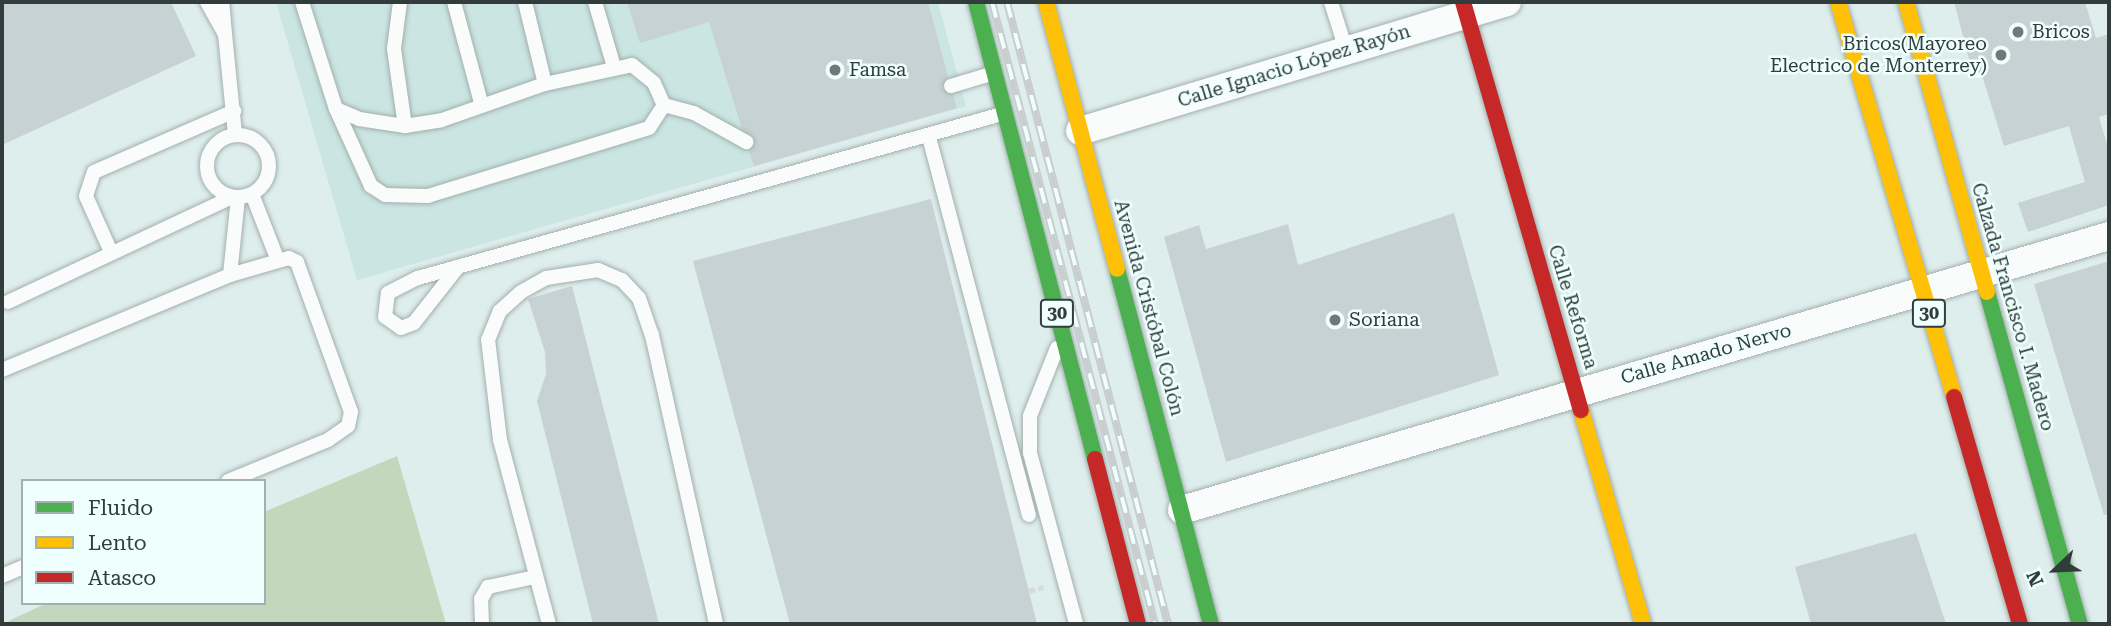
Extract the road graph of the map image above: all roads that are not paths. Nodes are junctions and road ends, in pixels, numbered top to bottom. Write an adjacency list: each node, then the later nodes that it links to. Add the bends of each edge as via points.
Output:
1 (207, 2): 15 (lane)
2 (222, 2): 15 (lane)
3 (302, 2): 23 (lane)
4 (400, 2): 26 (lane, via 394,49)
5 (454, 2): 21 (lane)
6 (525, 2): 19 (lane)
7 (595, 2): 17 (lane)
8 (976, 2): 18 (main road, 30)
9 (1046, 2): 27 (main road, Avenida Cristóbal Colón)
10 (1331, 2): 16 (lane)
11 (1507, 2): 14 (street, Calle Ignacio López Rayón)
12 (1838, 2): 38 (main road, 30)
13 (1906, 2): 36 (main road, Calzada Francisco I. Madero)
14 (1464, 8): 16 (street, Calle Ignacio López Rayón); 42 (main road, Calle Reforma)
15 (225, 34): 24 (lane)
16 (1346, 50): 27 (street, Calle Ignacio López Rayón)
17 (614, 67): 19 (lane); 22 (lane, via 632,65 654,83)
18 (996, 73): 20 (lane); 25 (main road, 30)
19 (545, 84): 21 (lane)
20 (951, 86)
21 (481, 103): 26 (lane, via 442,120)
22 (664, 105): 23 (lane, via 658,120 637,133 428,196 404,198 385,195 363,178); 30 (lane, via 694,113)
23 (336, 109): 26 (lane, via 359,119)
24 (234, 111): 28 (lane); 33 (lane, via 94,172 86,196)
25 (1006, 113): 29 (lane); 40 (main road, 30)
26 (405, 126)
27 (1080, 131): 44 (main road, Avenida Cristóbal Colón)
28 (235, 135): 31 (lane, via 211,150 207,170 215,187); 31 (lane, via 255,141 268,158 266,179)
29 (929, 137): 35 (lane); 45 (lane)
30 (746, 142)
31 (240, 196): 33 (lane); 34 (lane); 37 (lane)
32 (2109, 236): 36 (street, Calle Amado Nervo)
33 (111, 253): 39 (lane)
34 (277, 258): 37 (lane); 43 (lane, via 297,262 351,412 348,426 328,440)
35 (458, 267): 35 (lane, via 396,288 384,299 385,317 401,328 414,323)
36 (1982, 273): 38 (street, Calle Amado Nervo); 57 (main road, Calzada Francisco I. Madero)
37 (230, 275): 41 (lane)
38 (1923, 290): 42 (street, Calle Amado Nervo); 56 (main road, 30)
39 (8, 302)
40 (1062, 334): 52 (lane, via 1030,415 1030,453); 53 (main road, 30)
41 (2, 370)
42 (1577, 392): 44 (street, Calle Amado Nervo); 55 (main road, Calle Reforma)
43 (233, 479)
44 (1182, 510): 54 (main road, Avenida Cristóbal Colón)
45 (1030, 515)
46 (21, 568): 47 (lane)
47 (2, 576)
48 (535, 577): 49 (lane, via 488,587 481,599); 50 (lane); 51 (lane, via 500,440 488,340 500,312 521,292 546,278 598,270 622,280 639,298 652,335)
49 (482, 624)
50 (549, 624)
51 (716, 624)
52 (1076, 624)
53 (1139, 624)
54 (1211, 624)
55 (1643, 624)
56 (2020, 624)
57 (2080, 624)

